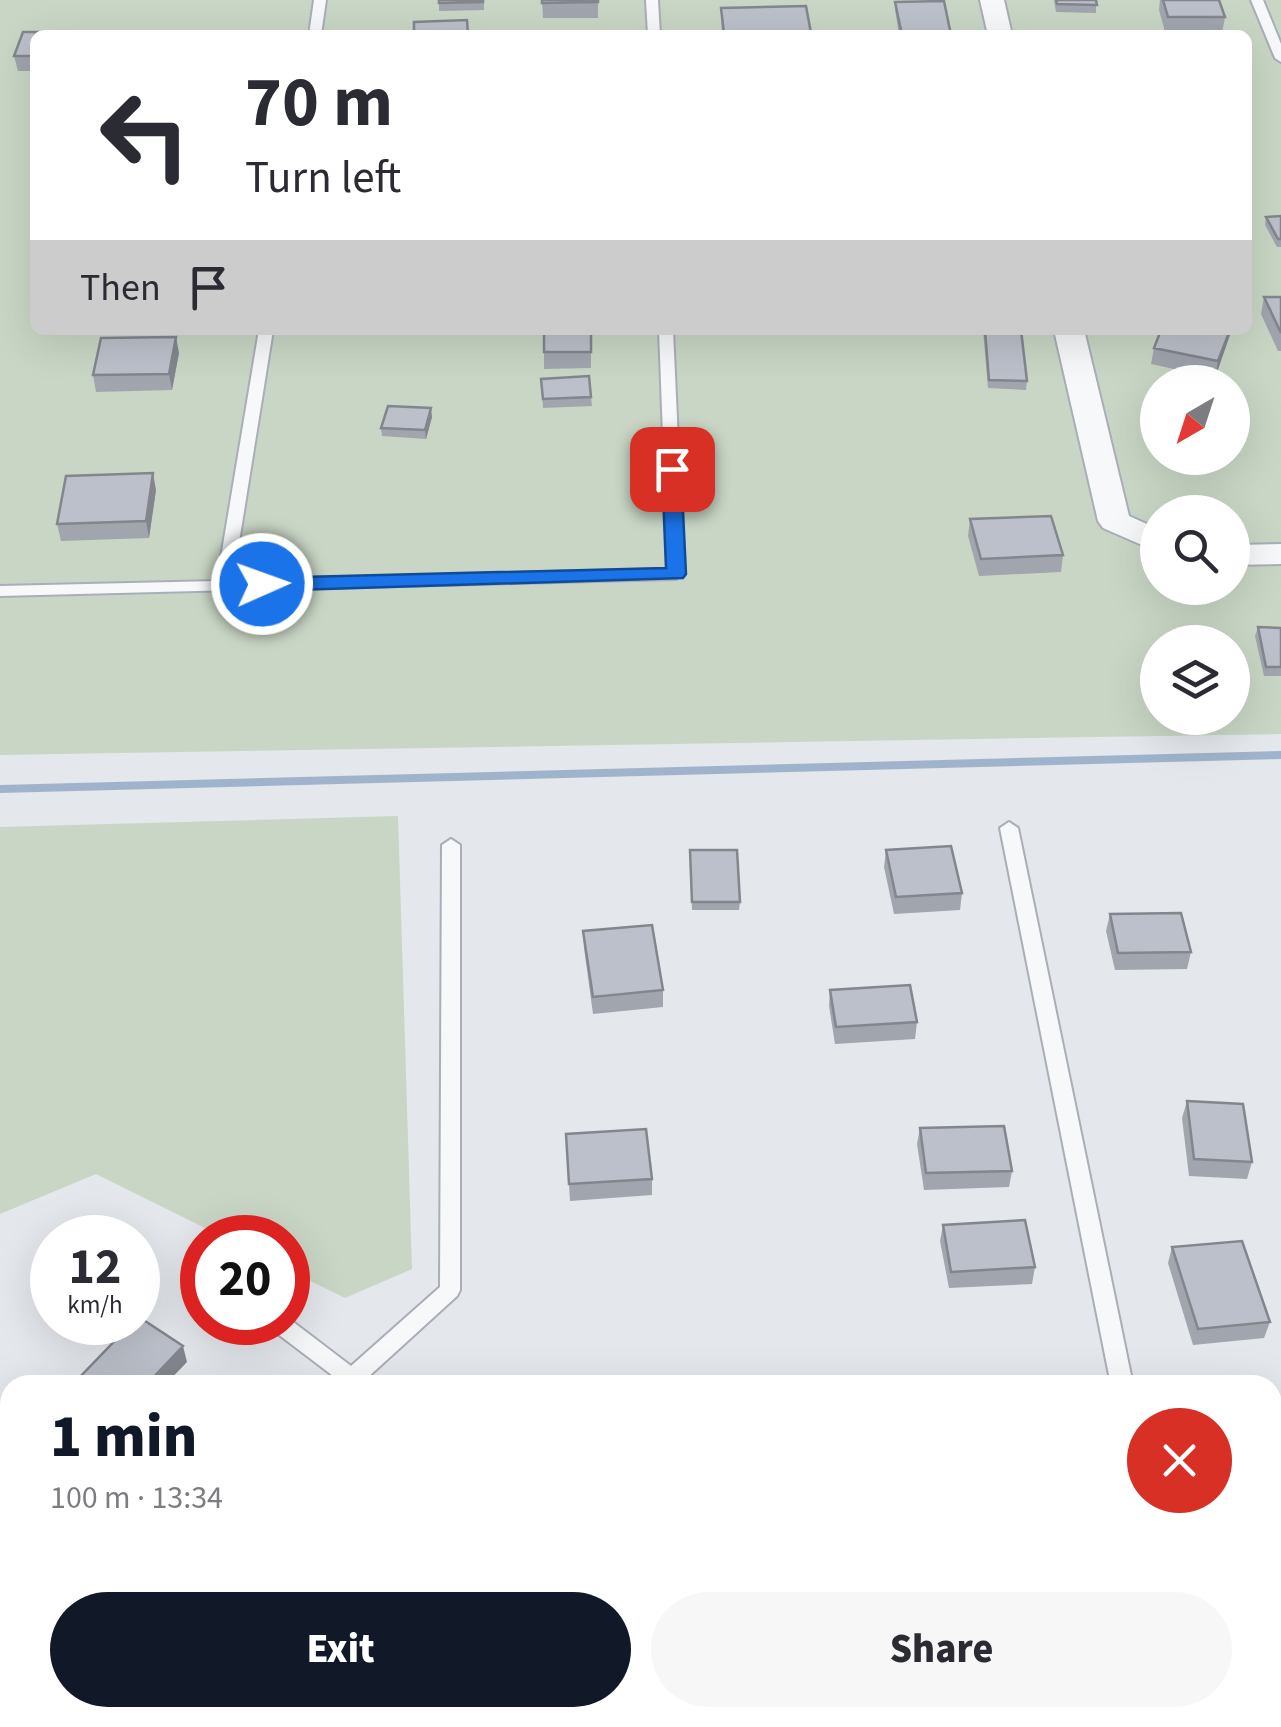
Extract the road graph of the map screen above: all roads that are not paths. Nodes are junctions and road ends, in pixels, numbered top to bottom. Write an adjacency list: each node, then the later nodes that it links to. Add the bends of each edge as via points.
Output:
1 (320, 0): 5 (lane)
2 (652, 0): 6 (lane)
3 (992, 0): 7 (street)
4 (1257, 0): 8 (lane)
5 (316, 30)
6 (654, 30)
7 (999, 30)
8 (1281, 58)
9 (265, 335): 15 (lane)
10 (666, 335): 15 (lane, via 676,574)
11 (1070, 335): 12 (street, via 1114,521)
12 (1140, 533)
13 (1281, 554): 14 (street)
14 (1250, 555)
15 (224, 585): 16 (lane)
16 (0, 591)
17 (1009, 828): 22 (lane)
18 (451, 845): 21 (lane, via 450,1290)
19 (308, 1345): 20 (lane)
20 (349, 1375)
21 (363, 1375)
22 (1120, 1375)

